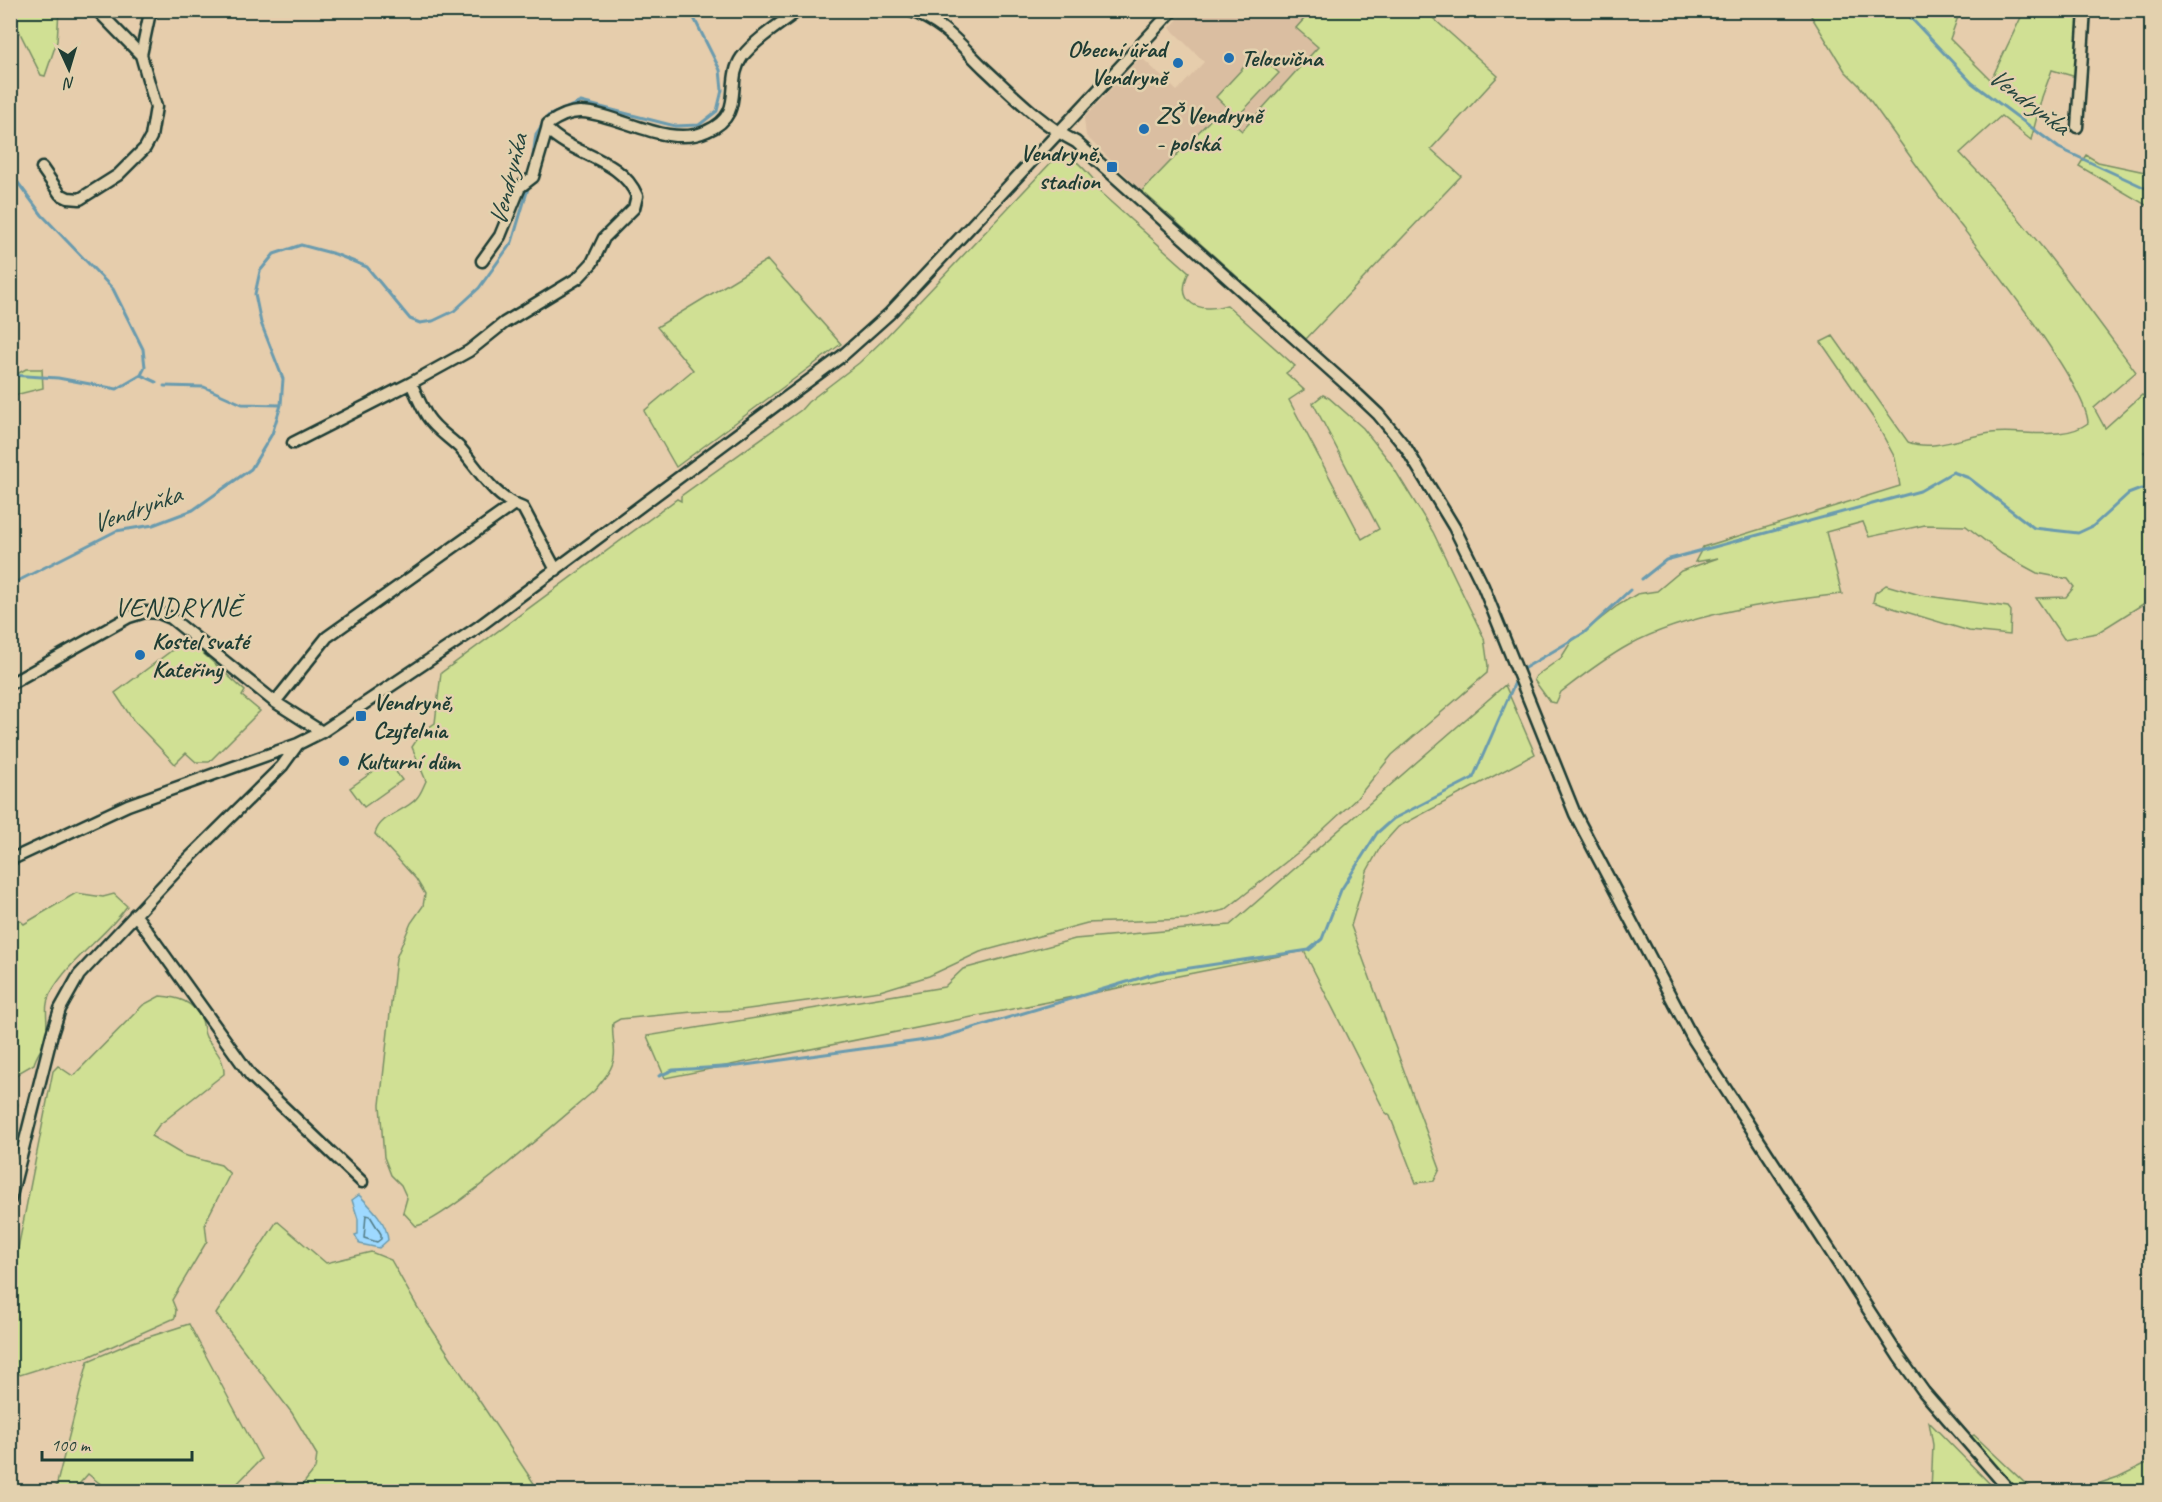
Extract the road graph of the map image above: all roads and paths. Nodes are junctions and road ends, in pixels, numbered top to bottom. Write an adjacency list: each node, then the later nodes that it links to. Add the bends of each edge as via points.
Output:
1 (97, 10): 7 (street)
2 (153, 10): 7 (street)
3 (798, 10): 9 (street, via 743,55 736,66 734,103 724,118 706,132 675,136 582,111 562,115)
4 (909, 10): 10 (street, via 951,33 985,69)
5 (1173, 10): 10 (street)
6 (2085, 10): 8 (street)
7 (141, 55): 11 (street, via 156,107 145,148 118,175 80,199 60,194)
8 (2077, 127)
9 (547, 129): 12 (street, via 533,177 523,184 500,236); 13 (street, via 556,138 612,165 635,190 638,196 634,208 604,238 592,263 578,278 504,323 469,351)
10 (1058, 132): 16 (street, via 889,314 842,356); 25 (street, via 1076,142 1276,320 1378,414 1406,448 1455,526 1575,814 1692,1037 1899,1357 1931,1401)
11 (42, 168)
12 (482, 261)
13 (411, 383): 14 (street); 15 (street, via 438,430)
14 (293, 443)
15 (513, 505): 16 (street, via 523,508); 18 (street, via 327,637)
16 (556, 570): 19 (street, via 401,681)
17 (10, 684): 18 (street, via 129,616 145,612 171,618)
18 (275, 702): 19 (street)
19 (322, 732): 20 (street)
20 (298, 744): 21 (street, via 128,805); 22 (street, via 282,766)
21 (10, 860)
22 (135, 914): 23 (street, via 251,1076); 24 (street, via 79,975 60,1009)
23 (362, 1182)
24 (10, 1200)
25 (2011, 1491)

